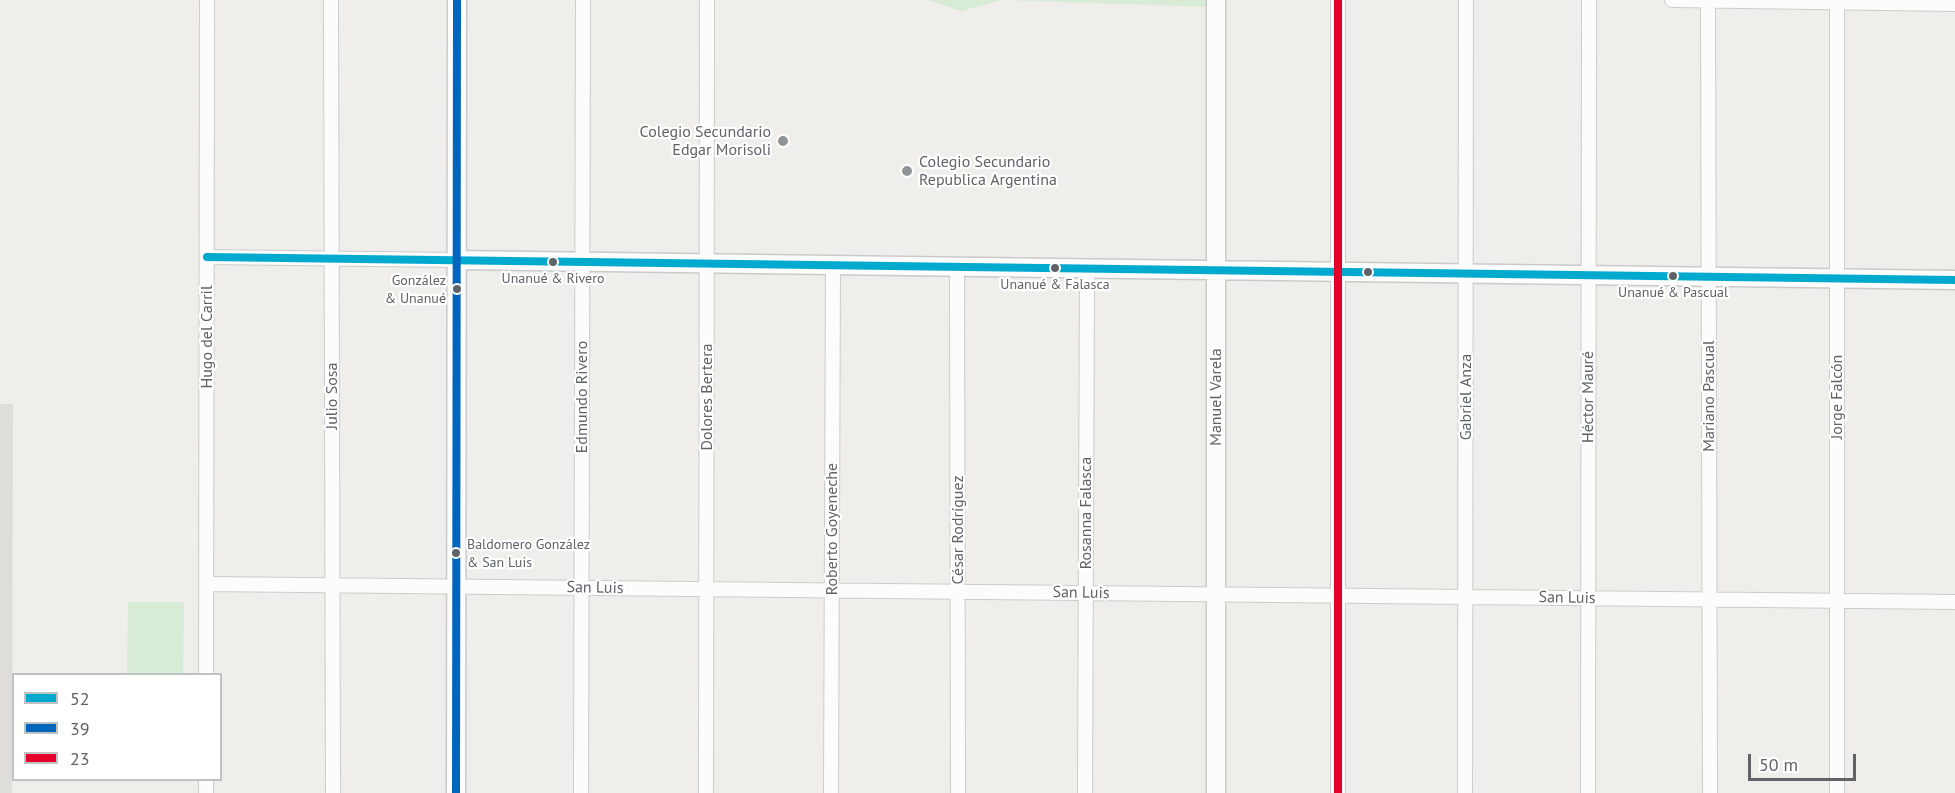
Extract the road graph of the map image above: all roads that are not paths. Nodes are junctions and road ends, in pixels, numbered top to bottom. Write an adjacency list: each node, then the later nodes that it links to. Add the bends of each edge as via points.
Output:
1 (207, 0): 14 (street, Hugo del Carril)
2 (331, 0): 15 (street, Julio Sosa)
3 (457, 0): 16 (street)
4 (583, 0): 17 (street, Edmundo Rivero)
5 (707, 0): 18 (street, Dolores Bertera)
6 (1216, 0): 22 (street, Manuel Varela)
7 (1338, 0): 23 (street)
8 (1466, 0): 24 (street, Gabriel Anza)
9 (1589, 0): 25 (street, Héctor Mauré)
10 (1672, 0): 11 (street)
11 (1708, 0): 12 (street); 26 (street, Mariano Pascual)
12 (1837, 2): 13 (street); 27 (street, Jorge Falcón)
13 (1955, 4)
14 (207, 257): 15 (street); 29 (street, Hugo del Carril)
15 (332, 259): 16 (street); 30 (street, Julio Sosa)
16 (456, 260): 17 (street); 31 (street)
17 (582, 262): 18 (street); 32 (street, Edmundo Rivero)
18 (707, 264): 19 (street); 33 (street, Dolores Bertera)
19 (832, 265): 20 (street); 34 (street, Roberto Goyeneche)
20 (957, 267): 21 (street); 35 (street, César Rodríguez)
21 (1087, 269): 22 (street); 36 (street, Rosanna Falasca)
22 (1216, 270): 23 (street); 37 (street, Manuel Varela)
23 (1338, 272): 24 (street); 38 (street)
24 (1466, 274): 25 (street); 39 (street, Gabriel Anza)
25 (1589, 275): 26 (street); 40 (street, Héctor Mauré)
26 (1709, 277): 27 (street); 41 (street, Mariano Pascual)
27 (1837, 279): 28 (street); 42 (street, Jorge Falcón)
28 (1955, 280)
29 (206, 584): 30 (street, San Luis); 44 (street, Hugo del Carril)
30 (333, 585): 31 (street, San Luis); 45 (street, Julio Sosa)
31 (456, 586): 32 (street, San Luis); 46 (street)
32 (582, 588): 33 (street, San Luis); 47 (street, Edmundo Rivero)
33 (706, 589): 34 (street, San Luis); 48 (street, Dolores Bertera)
34 (832, 590): 35 (street, San Luis); 49 (street, Roberto Goyeneche)
35 (958, 591): 36 (street, San Luis); 50 (street, César Rodríguez)
36 (1086, 593): 37 (street, San Luis); 51 (street, Rosanna Falasca)
37 (1216, 594): 38 (street, San Luis); 52 (street, Manuel Varela)
38 (1338, 595): 39 (street, San Luis); 53 (street)
39 (1465, 597): 40 (street, San Luis); 54 (street, Gabriel Anza)
40 (1588, 598): 41 (street, San Luis); 55 (street, Héctor Mauré)
41 (1710, 599): 42 (street, San Luis); 56 (street, Mariano Pascual)
42 (1837, 600): 43 (street, San Luis); 57 (street, Jorge Falcón)
43 (1955, 602)
44 (206, 673)
45 (333, 793)
46 (456, 793)
47 (581, 793)
48 (706, 793)
49 (831, 793)
50 (958, 793)
51 (1085, 793)
52 (1216, 793)
53 (1338, 793)
54 (1465, 793)
55 (1588, 793)
56 (1710, 793)
57 (1837, 793)

